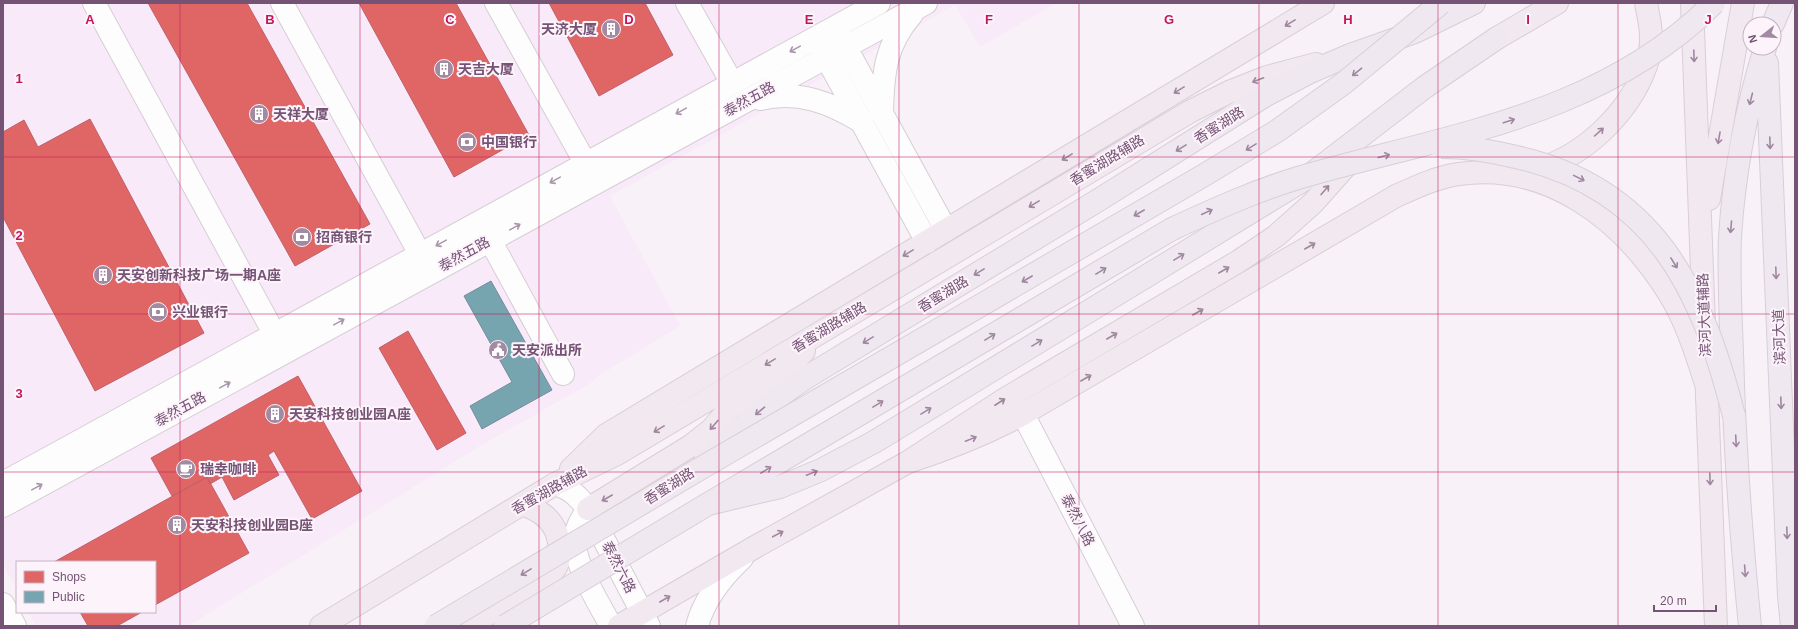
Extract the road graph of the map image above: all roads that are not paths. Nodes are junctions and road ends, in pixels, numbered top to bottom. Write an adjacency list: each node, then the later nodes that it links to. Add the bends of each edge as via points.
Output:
1 (94, 3): 41 (street)
2 (282, 3): 39 (street)
3 (496, 3): 33 (street)
4 (687, 3): 27 (street)
5 (879, 3): 19 (street, 泰然五路)
6 (1323, 3): 35 (main road, one-way to 35)
7 (1441, 3): 47 (highway, one-way to 47, bridge, via 1344,83 1277,131)
8 (1474, 3): 23 (highway, 香蜜湖路, via 1415,32)
9 (1557, 3): 21 (main road)
10 (1646, 3): 34 (main road, one-way to 10, via 1541,168 1564,158 1610,122 1627,102 1641,78 1650,52 1651,25)
11 (1692, 3): 38 (main road, 滨河大道辅路, one-way to 38)
12 (1714, 3): 32 (highway, one-way to 12, bridge, via 1536,112 1599,85 1646,59)
13 (1743, 3): 38 (main road, one-way to 38)
14 (1764, 3): 17 (highway)
15 (1782, 3): 18 (highway)
16 (921, 6): 22 (street, 泰然五路); 30 (street, via 900,27 891,45 885,64)
17 (1765, 16)
18 (1776, 16)
19 (835, 27): 20 (street, 泰然五路); 22 (street)
20 (815, 38): 26 (street); 27 (street, 泰然五路, one-way to 27)
21 (1497, 38): 29 (highway)
22 (846, 47): 26 (street, 泰然五路); 30 (street)
23 (1350, 54): 40 (main road, 香蜜湖路辅路, one-way to 40, via 1267,77 1191,111); 47 (highway, 香蜜湖路, one-way to 47, bridge, via 1266,95 782,393 744,424)
24 (1764, 56): 45 (highway, one-way to 45, bridge, via 1743,134 1734,186 1730,238)
25 (1766, 56): 68 (highway, 滨河大道, one-way to 68)
26 (826, 58): 28 (street, 泰然五路); 31 (street)
27 (732, 84): 33 (street, 泰然五路, one-way to 33)
28 (741, 104): 31 (street, via 768,97 804,96 842,110); 36 (street, 泰然五路, one-way to 28)
29 (1397, 108): 46 (main road, one-way to 29, via 1005,399 1239,261 1276,236 1313,203); 51 (highway, one-way to 29, bridge, via 780,487 821,470 874,442 1305,180)
30 (882, 113): 35 (street)
31 (862, 122): 37 (street)
32 (1418, 147): 45 (highway, one-way to 45, bridge, via 1472,149 1536,161 1593,185 1636,216 1673,262 1690,293 1711,336); 51 (highway, one-way to 32, bridge, via 1172,229 1213,210 1297,178)
33 (586, 164): 39 (street, 泰然五路, one-way to 39)
34 (1515, 174): 43 (main road, via 1550,186 1582,202 1612,224 1642,256 1668,293 1690,335); 44 (main road, one-way to 34, via 1396,196 1425,183 1458,174 1488,171)
35 (946, 230): 37 (main road)
36 (490, 240): 41 (street, 泰然五路, one-way to 36); 42 (street)
37 (927, 242): 49 (main road, one-way to 49, via 606,435)
38 (1701, 242): 43 (main road, 滨河大道辅路)
39 (420, 254): 41 (street, 泰然五路)
40 (828, 327): 49 (main road, 香蜜湖路辅路, one-way to 49, via 617,454); 53 (main road, one-way to 53, via 778,378 730,408 711,430 692,445)
41 (279, 343): 48 (street, 泰然五路); 52 (street, 泰然五路, one-way to 41)
42 (563, 374)
43 (1706, 384): 66 (main road, 滨河大道辅路, one-way to 66)
44 (1023, 414): 46 (main road, one-way to 44, via 989,432); 65 (street, 泰然八路)
45 (1734, 416): 67 (highway, one-way to 67)
46 (908, 462): 54 (main road, one-way to 46)
47 (692, 474): 59 (highway, 香蜜湖路, one-way to 59, bridge)
48 (3, 483)
49 (555, 484): 50 (main road, 香蜜湖路辅路); 53 (street, 泰然六路, via 570,489)
50 (522, 504): 58 (main road, 香蜜湖路辅路); 60 (main road, via 538,510 553,524 560,543 556,567 536,585)
51 (708, 504): 61 (highway, bridge)
52 (3, 506)
53 (588, 509): 56 (street, 泰然六路); 62 (street, via 575,534 576,556)
54 (755, 547): 56 (main road, one-way to 54); 64 (street, via 723,576 701,612)
55 (3, 604): 57 (street)
56 (645, 619): 63 (main road)
57 (15, 626)
58 (321, 626)
59 (436, 626)
60 (467, 626)
61 (505, 626)
62 (611, 626)
63 (620, 626)
64 (697, 626)
65 (1133, 626)
66 (1716, 626)
67 (1750, 626)
68 (1792, 626)

